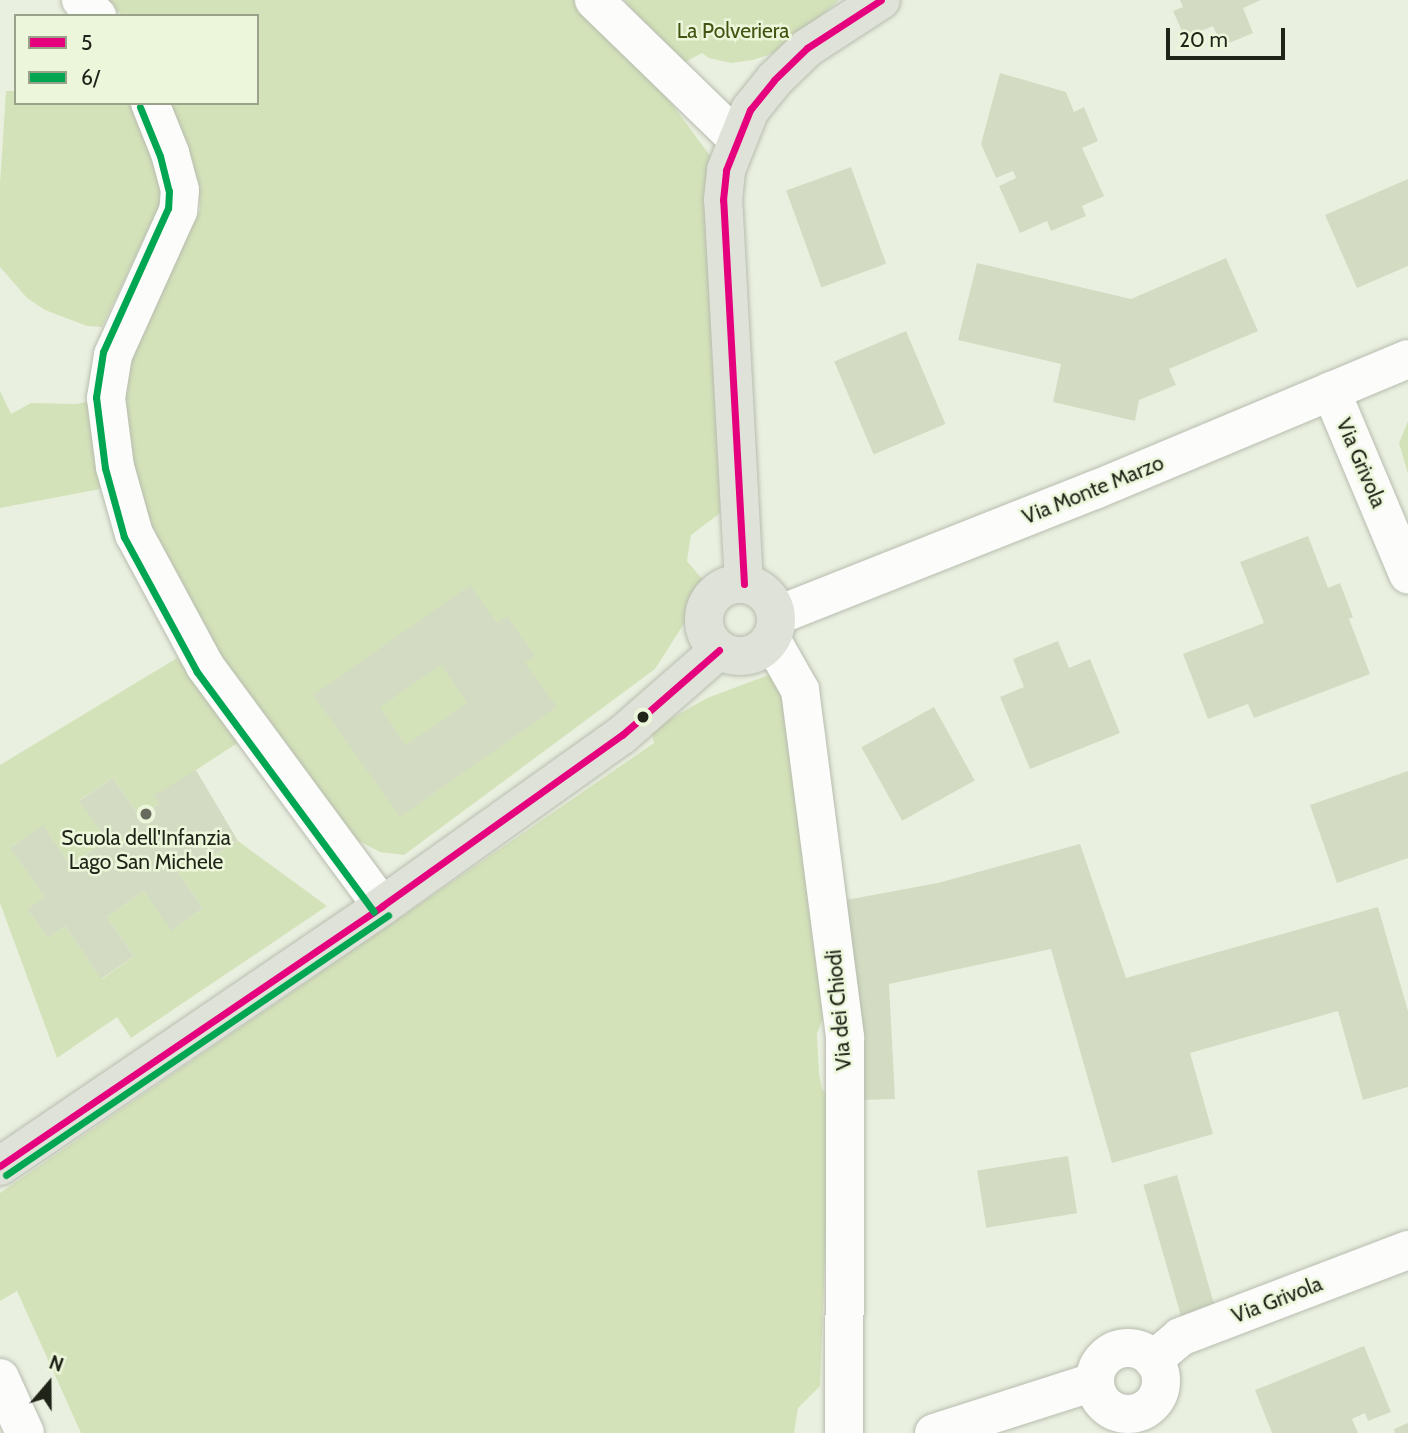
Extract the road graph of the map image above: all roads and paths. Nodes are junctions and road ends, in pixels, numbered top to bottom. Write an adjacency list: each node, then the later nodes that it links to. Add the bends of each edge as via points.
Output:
1 (81, 0): 4 (street)
2 (594, 0): 6 (street)
3 (881, 0): 6 (main road, via 807,48 750,110)
4 (95, 14)
5 (151, 105): 13 (street, via 178,175 178,211 113,355 106,398 115,467 134,534 205,666)
6 (737, 139): 10 (main road, via 726,170 723,201)
7 (1408, 359): 8 (street, Via Monte Marzo)
8 (1331, 391): 9 (street, Via Grivola); 11 (street, Via Monte Marzo)
9 (1408, 574)
10 (744, 584): 11 (main road, via 766,595); 12 (main road, via 720,589 706,608 705,631)
11 (774, 628): 12 (main road, via 754,654 730,656); 20 (street, Via dei Chiodi, via 800,690 845,1037)
12 (719, 650): 13 (main road, via 622,735)
13 (382, 906): 14 (main road)
14 (0, 1166)
15 (1408, 1250): 16 (street, Via Grivola, via 1180,1337)
16 (1153, 1360): 18 (street, via 1140,1350 1124,1348 1108,1354); 18 (street, via 1159,1371 1158,1395 1139,1412 1115,1412 1104,1405)
17 (0, 1378): 19 (street)
18 (1094, 1382): 21 (street)
19 (25, 1433)
20 (844, 1433)
21 (934, 1433)

